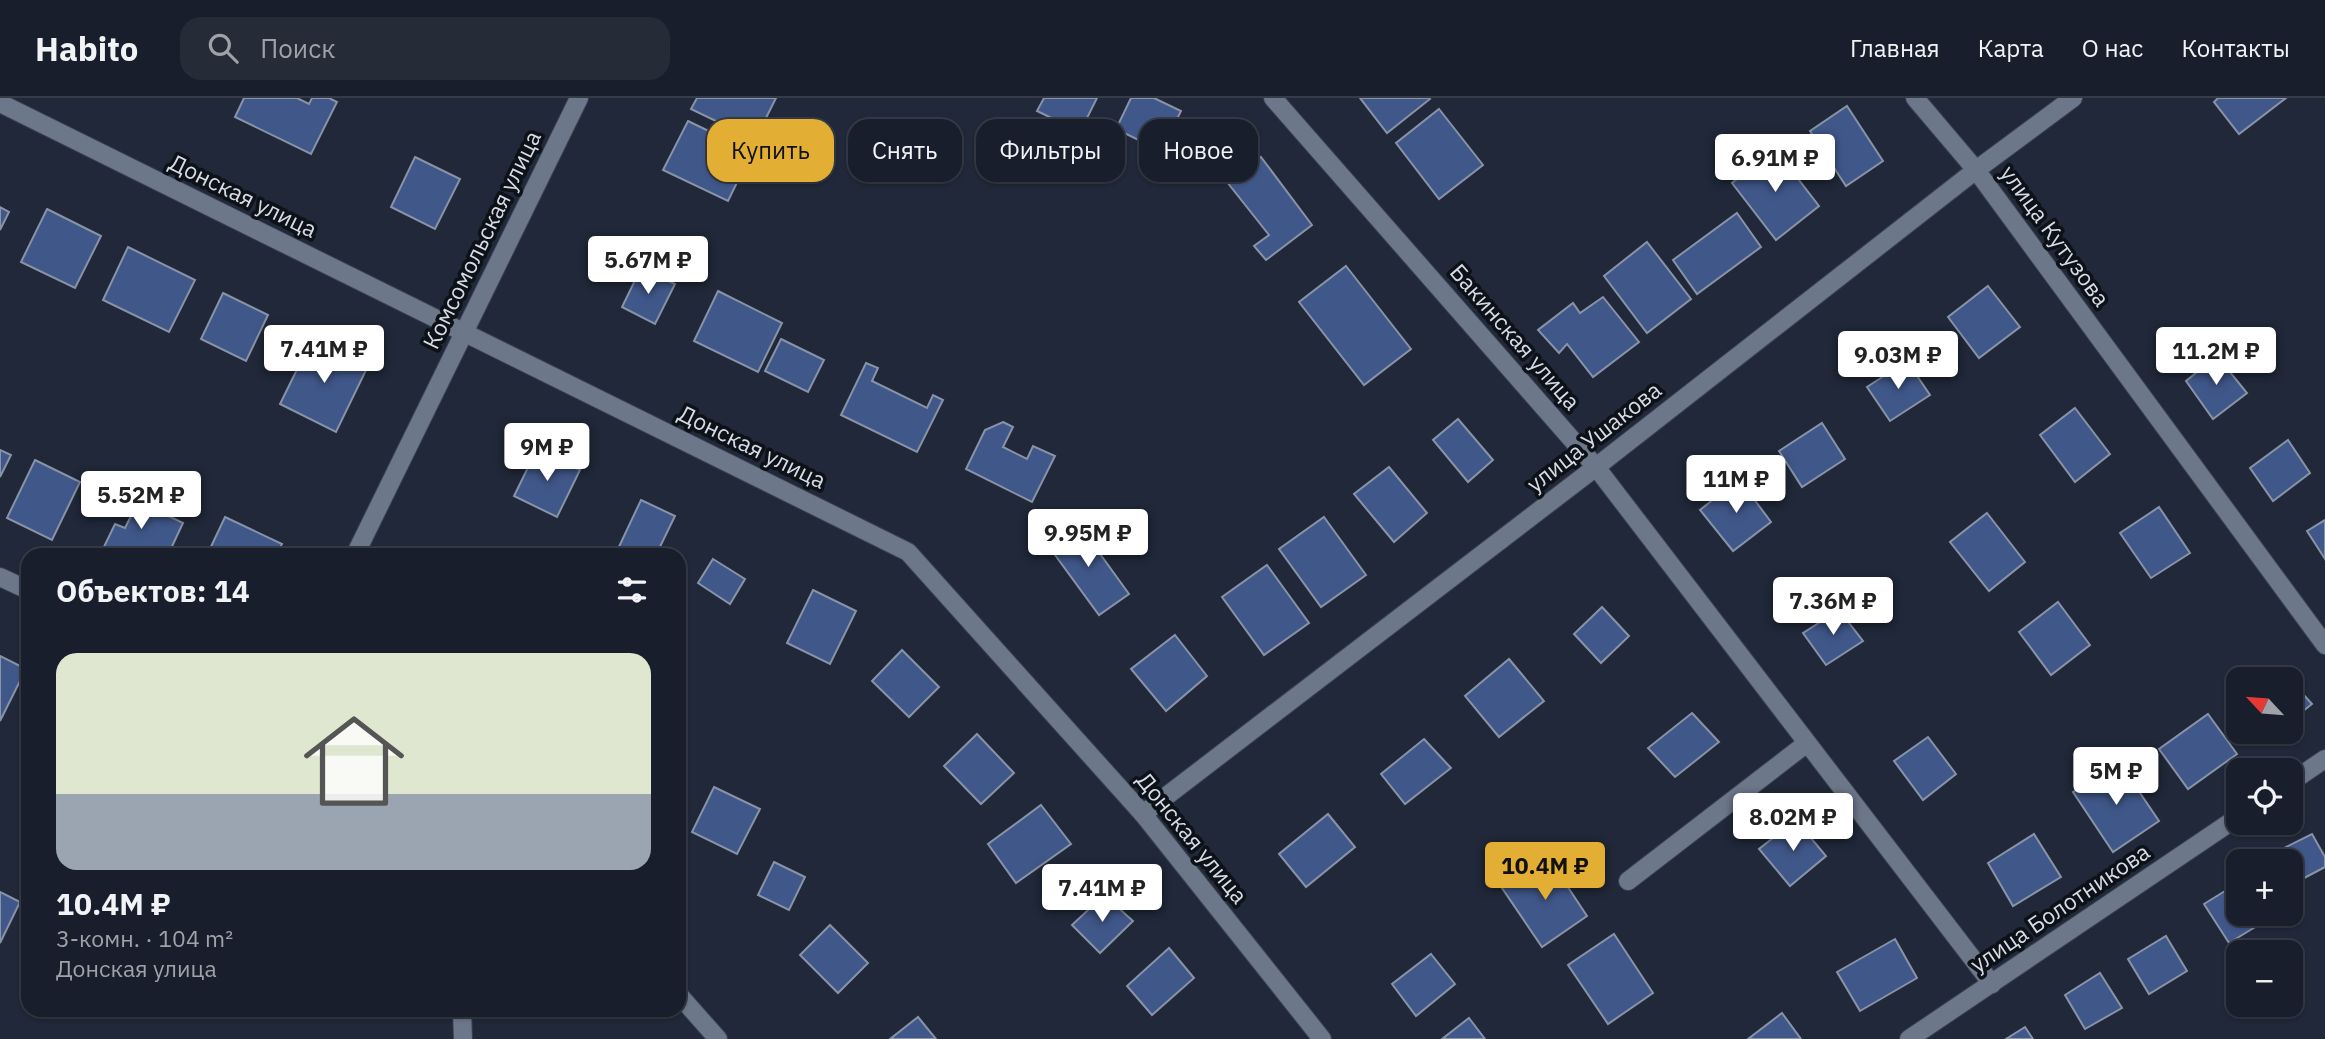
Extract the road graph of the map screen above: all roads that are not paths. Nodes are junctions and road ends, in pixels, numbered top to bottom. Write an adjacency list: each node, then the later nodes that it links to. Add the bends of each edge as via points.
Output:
1 (579, 98): 7 (street, Комсомольская улица)
2 (1273, 98): 8 (street, Бакинская улица)
3 (1914, 98): 6 (street, улица Кутузова)
4 (2073, 98): 6 (street, улица Ушакова)
5 (0, 103): 7 (street, Донская улица)
6 (1976, 170): 8 (street, улица Ушакова); 12 (street, улица Кутузова)
7 (464, 332): 9 (street, Комсомольская улица); 16 (street, Донская улица, via 908,552)
8 (1596, 467): 13 (street, Бакинская улица); 16 (street, улица Ушакова)
9 (358, 548)
10 (0, 577): 11 (street)
11 (21, 587)
12 (2325, 645)
13 (1807, 743): 18 (street); 19 (street, Бакинская улица)
14 (2325, 759): 15 (street)
15 (2303, 774)
16 (1143, 814): 24 (street, Донская улица)
17 (2226, 825): 19 (street, улица Болотникова)
18 (1628, 881)
19 (1992, 984): 25 (street, улица Болотникова)
20 (686, 1003): 23 (street)
21 (464, 1017): 22 (street)
22 (463, 1039)
23 (718, 1039)
24 (1322, 1039)
25 (1909, 1039)

